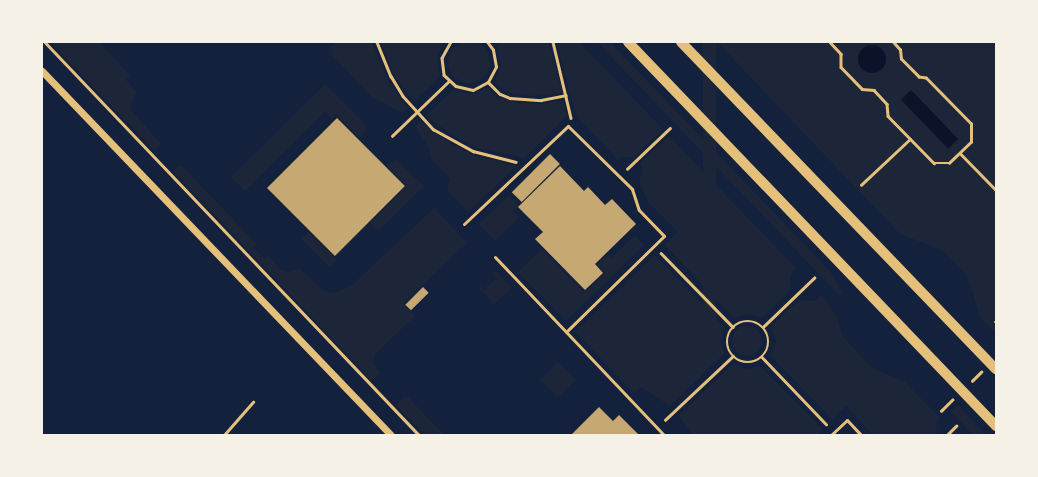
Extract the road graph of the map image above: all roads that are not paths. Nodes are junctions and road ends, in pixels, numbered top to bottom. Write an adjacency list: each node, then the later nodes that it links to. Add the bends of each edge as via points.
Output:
1 (628, 42): 8 (main road)
2 (681, 42): 7 (main road)
3 (42, 71): 10 (street)
4 (464, 224): 6 (lane, via 568,126 632,189 639,210 664,236)
5 (495, 258): 6 (lane)
6 (566, 332): 11 (lane)
7 (996, 369)
8 (996, 426)
9 (832, 434): 12 (lane, via 847,420)
10 (391, 435)
11 (664, 435)
12 (861, 435)

